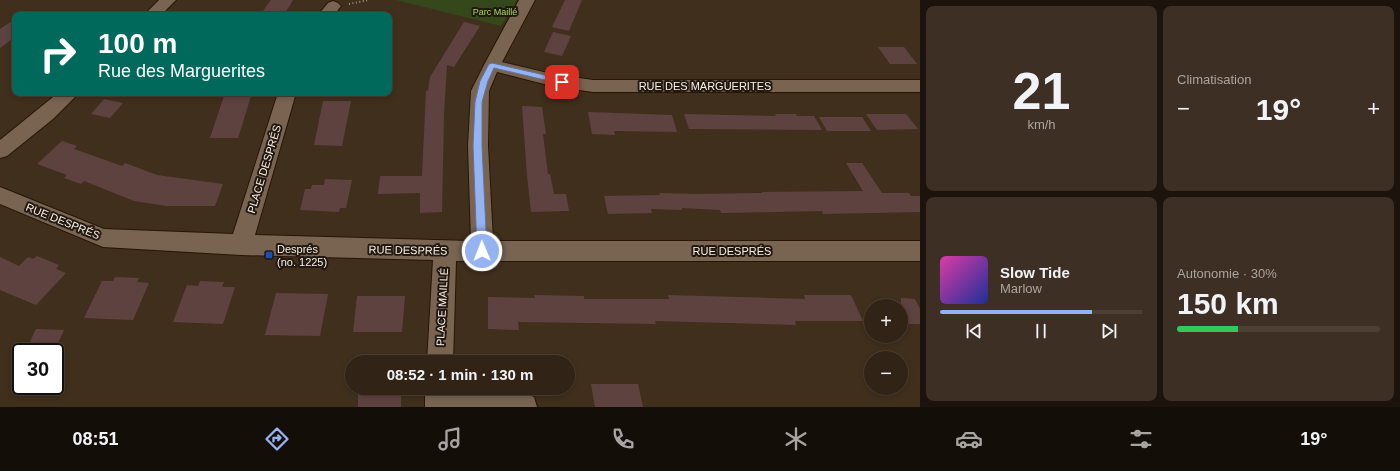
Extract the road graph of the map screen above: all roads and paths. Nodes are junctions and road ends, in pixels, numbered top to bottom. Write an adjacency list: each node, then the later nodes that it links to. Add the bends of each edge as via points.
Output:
1 (168, 0): 3 (street)
2 (527, 0): 4 (street)
3 (155, 12)
4 (492, 65): 5 (street, RUE DES MARGUERITES, via 552,80 594,86); 12 (street, via 480,91 478,102)
5 (920, 86)
6 (66, 96): 8 (street)
7 (286, 96): 10 (street, PLACE DESPRÉS)
8 (0, 151)
9 (0, 195): 10 (street, RUE DESPRÉS, via 103,238)
10 (241, 245): 11 (street, RUE DESPRÉS)
11 (445, 251): 12 (street, RUE DESPRÉS); 14 (street, PLACE MAILLÉ)
12 (482, 251): 13 (street, RUE DESPRÉS)
13 (920, 251)
14 (440, 355)
15 (438, 396): 16 (street, via 483,395 516,402)
16 (524, 407)

